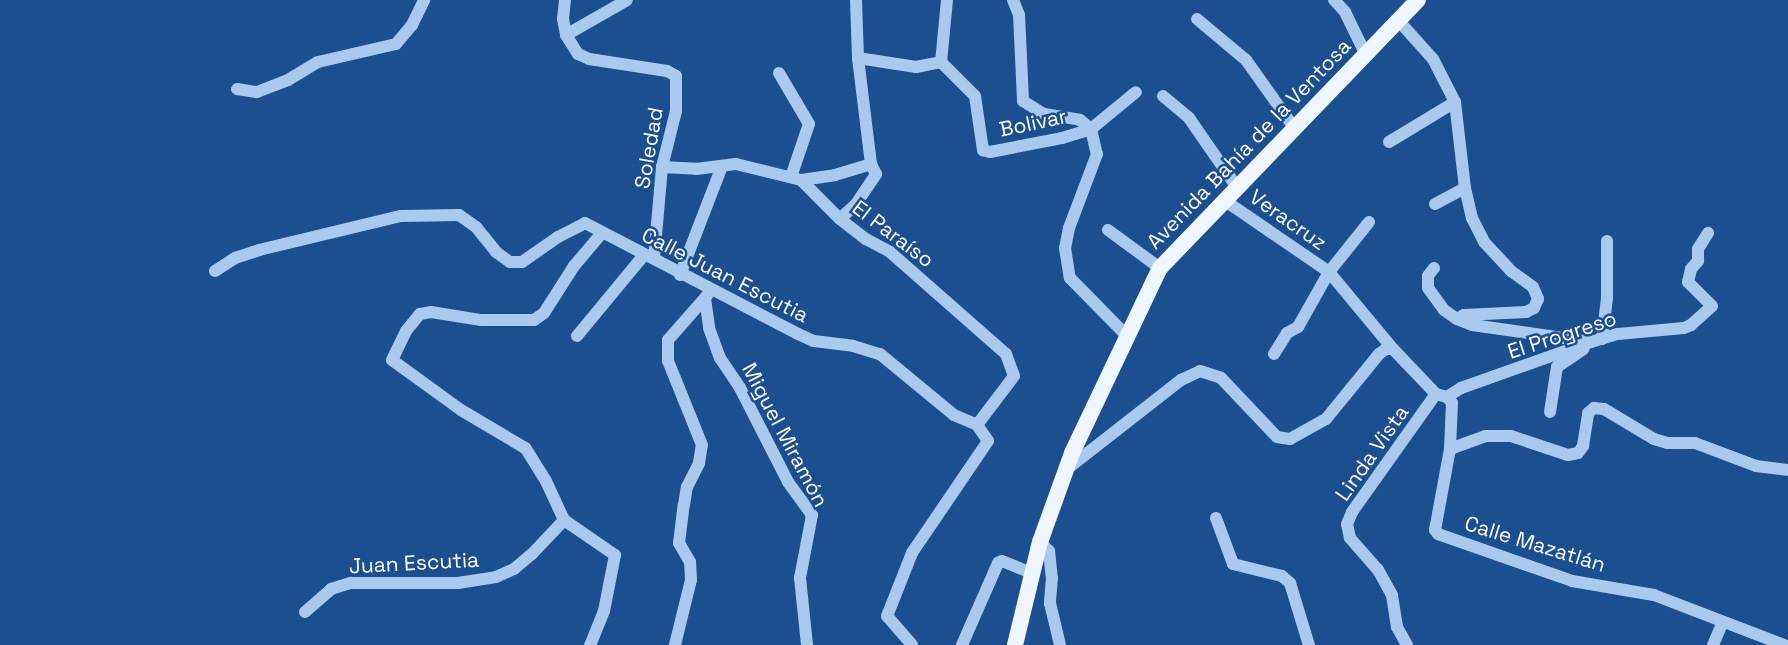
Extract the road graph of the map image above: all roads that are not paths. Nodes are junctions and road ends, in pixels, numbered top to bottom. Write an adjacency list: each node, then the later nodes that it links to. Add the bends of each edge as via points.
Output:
1 (424, 0): 16 (street, via 396,44 318,62 257,92)
2 (565, 0): 11 (street)
3 (627, 0): 11 (street)
4 (856, 0): 13 (street)
5 (947, 0): 14 (street)
6 (1013, 0): 20 (street, via 1019,15 1023,101 1044,114 1080,120)
7 (1334, 0): 12 (street)
8 (1418, 0): 10 (main road, Avenida Bahía de la Ventosa)
9 (1198, 19): 21 (street, via 1246,60)
10 (1398, 20): 12 (main road, Avenida Bahía de la Ventosa); 19 (street, via 1433,59)
11 (566, 35): 25 (street, Soledad, via 578,54 676,76 676,111)
12 (1365, 53): 21 (main road, Avenida Bahía de la Ventosa)
13 (858, 58): 14 (street, via 916,67); 23 (street)
14 (941, 62): 20 (street, Bolivar, via 975,96 983,150)
15 (779, 73): 26 (street, via 809,124)
16 (237, 89)
17 (1136, 92): 20 (street)
18 (1163, 96): 27 (street, via 1189,118)
19 (1455, 102): 22 (street); 28 (street)
20 (1091, 129): 46 (street, via 1097,154 1069,228 1067,265 1070,278)
21 (1295, 129): 27 (main road, Avenida Bahía de la Ventosa)
22 (1389, 142)
23 (871, 164): 26 (street, via 835,175); 31 (street, via 876,174)
24 (722, 166): 25 (street); 26 (street, via 736,164); 42 (street)
25 (662, 167): 37 (street, Soledad)
26 (796, 179): 31 (street, El Paraíso)
27 (1236, 186): 29 (main road, Avenida Bahía de la Ventosa)
28 (1465, 188): 30 (street); 44 (street, via 1472,218 1485,243 1533,287 1538,299 1526,312)
29 (1224, 200): 38 (main road, Avenida Bahía de la Ventosa); 41 (street, Veracruz)
30 (1435, 204)
31 (840, 219): 52 (street, El Paraíso, via 890,252 1006,354 1014,376)
32 (1370, 222): 41 (street)
33 (1108, 230): 38 (street)
34 (602, 233): 37 (street, Calle Juan Escutia); 40 (street, Calle Juan Escutia, via 584,223 522,262 510,262 459,215 401,215 259,250); 57 (street, via 544,313 534,320 420,314 392,360 461,410 525,448)
35 (1708, 233): 47 (street, El Progreso, via 1688,282 1712,306 1684,328)
36 (1607, 241): 47 (street, via 1608,298)
37 (649, 257): 42 (street, Calle Juan Escutia); 45 (street)
38 (1160, 268): 46 (main road, Avenida Bahía de la Ventosa)
39 (1434, 268): 44 (street, via 1427,288)
40 (215, 271)
41 (1329, 272): 48 (street); 49 (street, via 1298,327 1287,332)
42 (680, 275): 43 (street, Calle Juan Escutia)
43 (708, 294): 52 (street, Calle Juan Escutia, via 814,341 880,354 954,415); 63 (street, via 668,340 668,361 702,445 684,505 680,543 690,562 691,580); 64 (street, Miguel Miramón, via 709,328 720,358 788,482 812,515 800,578)
44 (1457, 319): 47 (street, via 1472,325)
45 (577, 336)
46 (1127, 336): 54 (main road, Avenida Bahía de la Ventosa)
47 (1597, 340): 50 (street, El Progreso); 51 (street, via 1557,367)
48 (1393, 349): 50 (street); 54 (street, via 1379,354 1326,419 1290,439 1276,437 1221,378 1200,371 1181,380)
49 (1274, 354)
50 (1442, 395): 53 (street, Calle Mazatlán, via 1452,403); 70 (street, Linda Vista, via 1352,512 1348,524 1350,538 1378,570 1392,595 1397,627)
51 (1550, 412)
52 (977, 425): 65 (street, via 988,441 912,553 887,616)
53 (1450, 449): 55 (street, via 1486,436 1511,436 1568,455 1578,453 1588,413 1594,408 1604,409 1654,439 1695,443 1756,466); 61 (street, Calle Mazatlán, via 1435,530 1438,534 1572,581 1654,595)
54 (1067, 469): 58 (main road, Avenida Bahía de la Ventosa)
55 (1788, 470)
56 (1216, 518): 69 (street, via 1233,564 1282,576 1290,583)
57 (564, 520): 60 (street, Juan Escutia, via 533,554 496,577 458,583 351,583 331,589); 62 (street, via 615,555 604,611)
58 (1040, 542): 59 (main road, Avenida Bahía de la Ventosa); 68 (street, via 1049,551 1050,603)
59 (1032, 573): 66 (street, via 998,563); 67 (main road, Avenida Bahía de la Ventosa)
60 (305, 612)
61 (1723, 622): 71 (street); 72 (street, Calle Mazatlán)
62 (590, 645)
63 (676, 645)
64 (807, 645)
65 (912, 645)
66 (962, 645)
67 (1015, 645)
68 (1060, 645)
69 (1309, 645)
70 (1407, 645)
71 (1713, 645)
72 (1784, 645)

